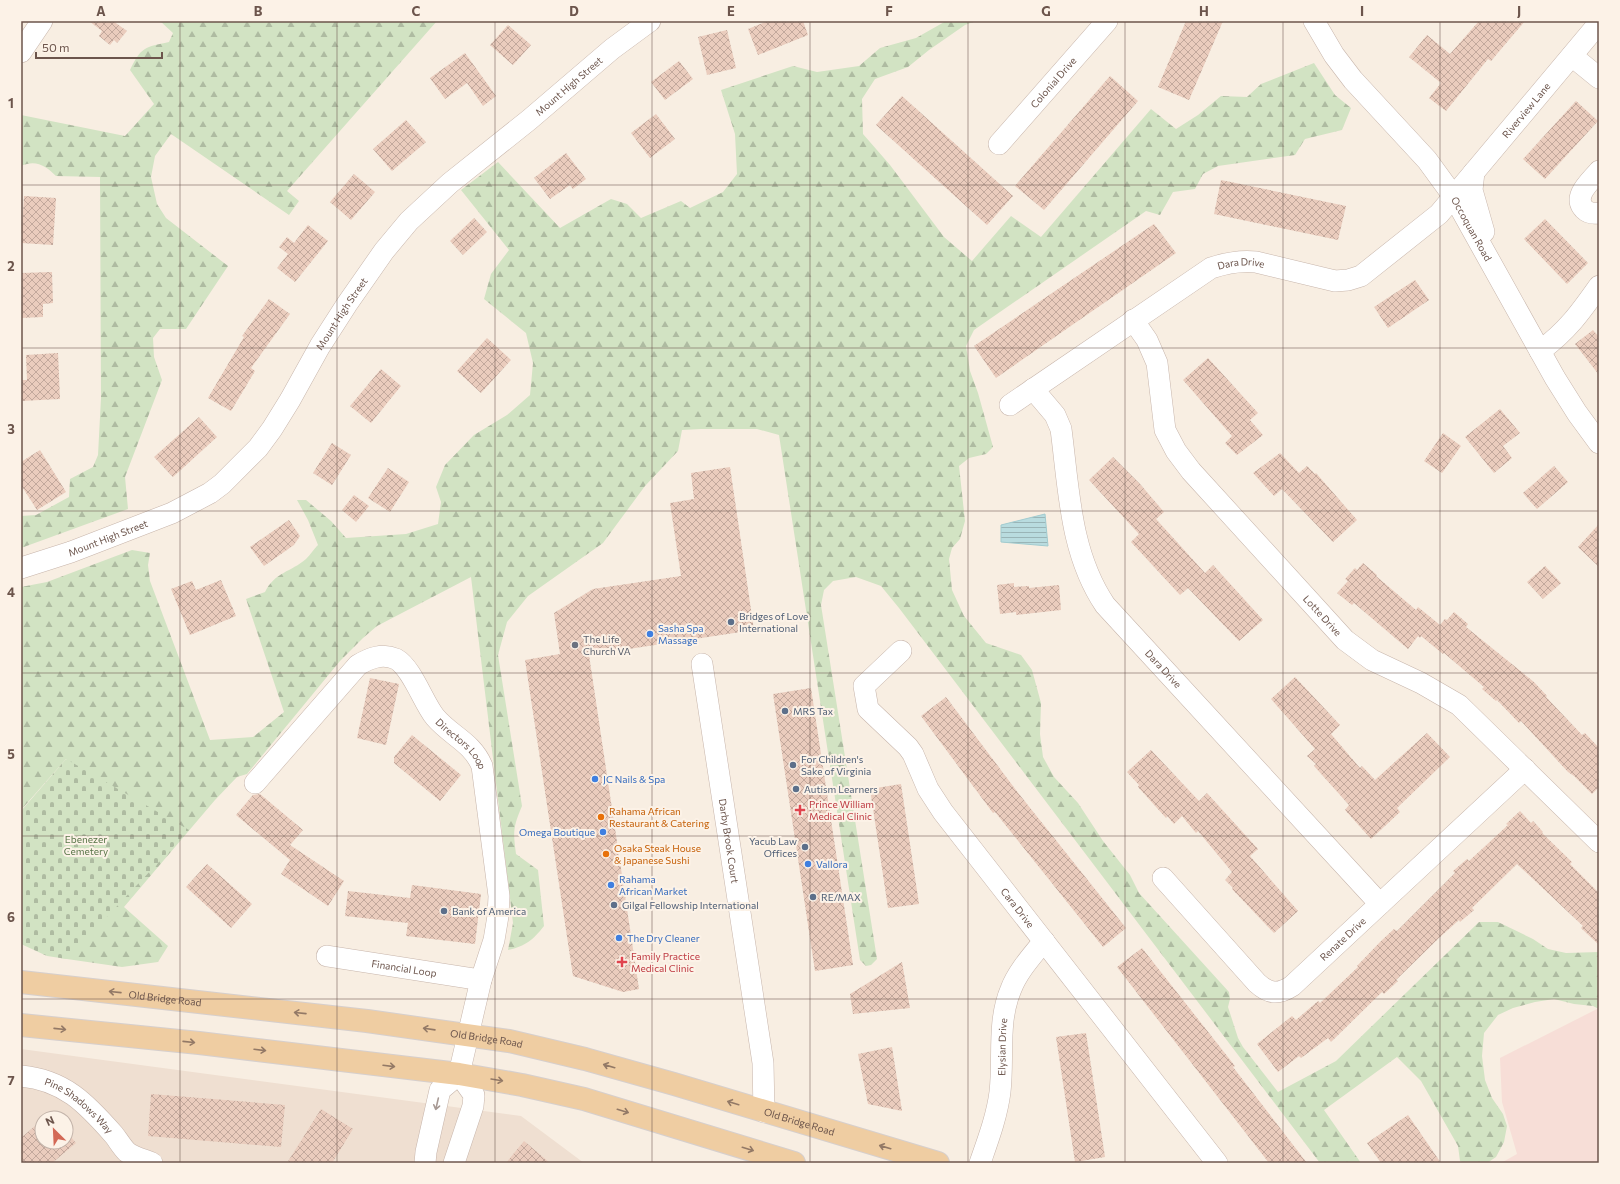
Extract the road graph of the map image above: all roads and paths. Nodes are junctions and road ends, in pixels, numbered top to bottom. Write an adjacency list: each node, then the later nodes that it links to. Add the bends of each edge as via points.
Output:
1 (42, 21): 6 (street)
2 (650, 21): 21 (street, Mount High Street, via 612,49 450,183 409,221 384,251 347,304 272,429 258,448 222,484 172,513 71,552)
3 (1107, 21): 9 (street, Colonial Drive)
4 (1599, 23): 7 (street, Riverview Lane)
5 (1317, 27): 12 (street, Occoquan Road, via 1353,80 1427,160)
6 (21, 52)
7 (1572, 56): 8 (street); 11 (street, Riverview Lane)
8 (1599, 78)
9 (999, 144)
10 (1599, 171): 13 (street, via 1581,193 1580,200 1586,211)
11 (1474, 172): 12 (street, Riverview Lane); 14 (street, via 1473,198)
12 (1454, 197): 14 (street, Occoquan Road); 16 (street, Dara Drive, via 1439,214 1361,276 1335,281 1256,262 1226,262 1211,268)
13 (1599, 213)
14 (1498, 276): 17 (street, Occoquan Road)
15 (1599, 286): 17 (street, via 1574,321)
16 (1133, 320): 18 (street, Dara Drive); 24 (street, Lotte Drive, via 1147,340 1158,364 1165,430 1176,452 1191,472 1345,640 1372,660 1421,683 1459,705)
17 (1540, 351): 20 (street, Occoquan Road, via 1569,401)
18 (1033, 388): 19 (street, Dara Drive); 28 (street, Dara Drive, via 1055,415 1061,429 1074,531 1088,576 1098,595)
19 (1010, 405)
20 (1599, 443)
21 (21, 568)
22 (901, 651): 29 (street, Cara Drive, via 864,686 868,709 908,747 935,801)
23 (702, 664): 37 (street, Darby Brook Court, via 763,1064)
24 (1525, 769): 26 (street, Lotte Drive); 28 (street, Renate Drive)
25 (255, 783): 31 (street, Directors Loop, via 358,666 369,658 382,656 396,659 404,666 435,717 470,747 482,766 498,896 498,916 494,940)
26 (1599, 842)
27 (1163, 878): 28 (street, Renate Drive, via 1257,983 1271,992 1281,992 1292,986)
28 (1380, 904)
29 (1044, 941): 44 (street, Elysian Drive, via 1019,973 1004,1008 1000,1094); 45 (street, Cara Drive)
30 (327, 956): 31 (street, Financial Loop)
31 (480, 980): 34 (street, Directors Loop)
32 (21, 982): 34 (main road, Old Bridge Road, one-way to 32, via 367,1020)
33 (21, 1025): 35 (main road, one-way to 35)
34 (467, 1035): 35 (street, Directors Loop); 37 (main road, Old Bridge Road, one-way to 34, via 585,1060 509,1041)
35 (459, 1074): 40 (street, one-way to 40, via 440,1090); 41 (street, via 474,1095 473,1106); 42 (main road, one-way to 42, via 522,1084 584,1099)
36 (21, 1076): 38 (street, Pine Shadows Way, via 36,1077 73,1094 114,1135)
37 (764, 1112): 43 (main road, Old Bridge Road, one-way to 37)
38 (121, 1158): 39 (street)
39 (152, 1163)
40 (425, 1163)
41 (454, 1163)
42 (794, 1163)
43 (938, 1163)
44 (980, 1163)
45 (1217, 1163)

